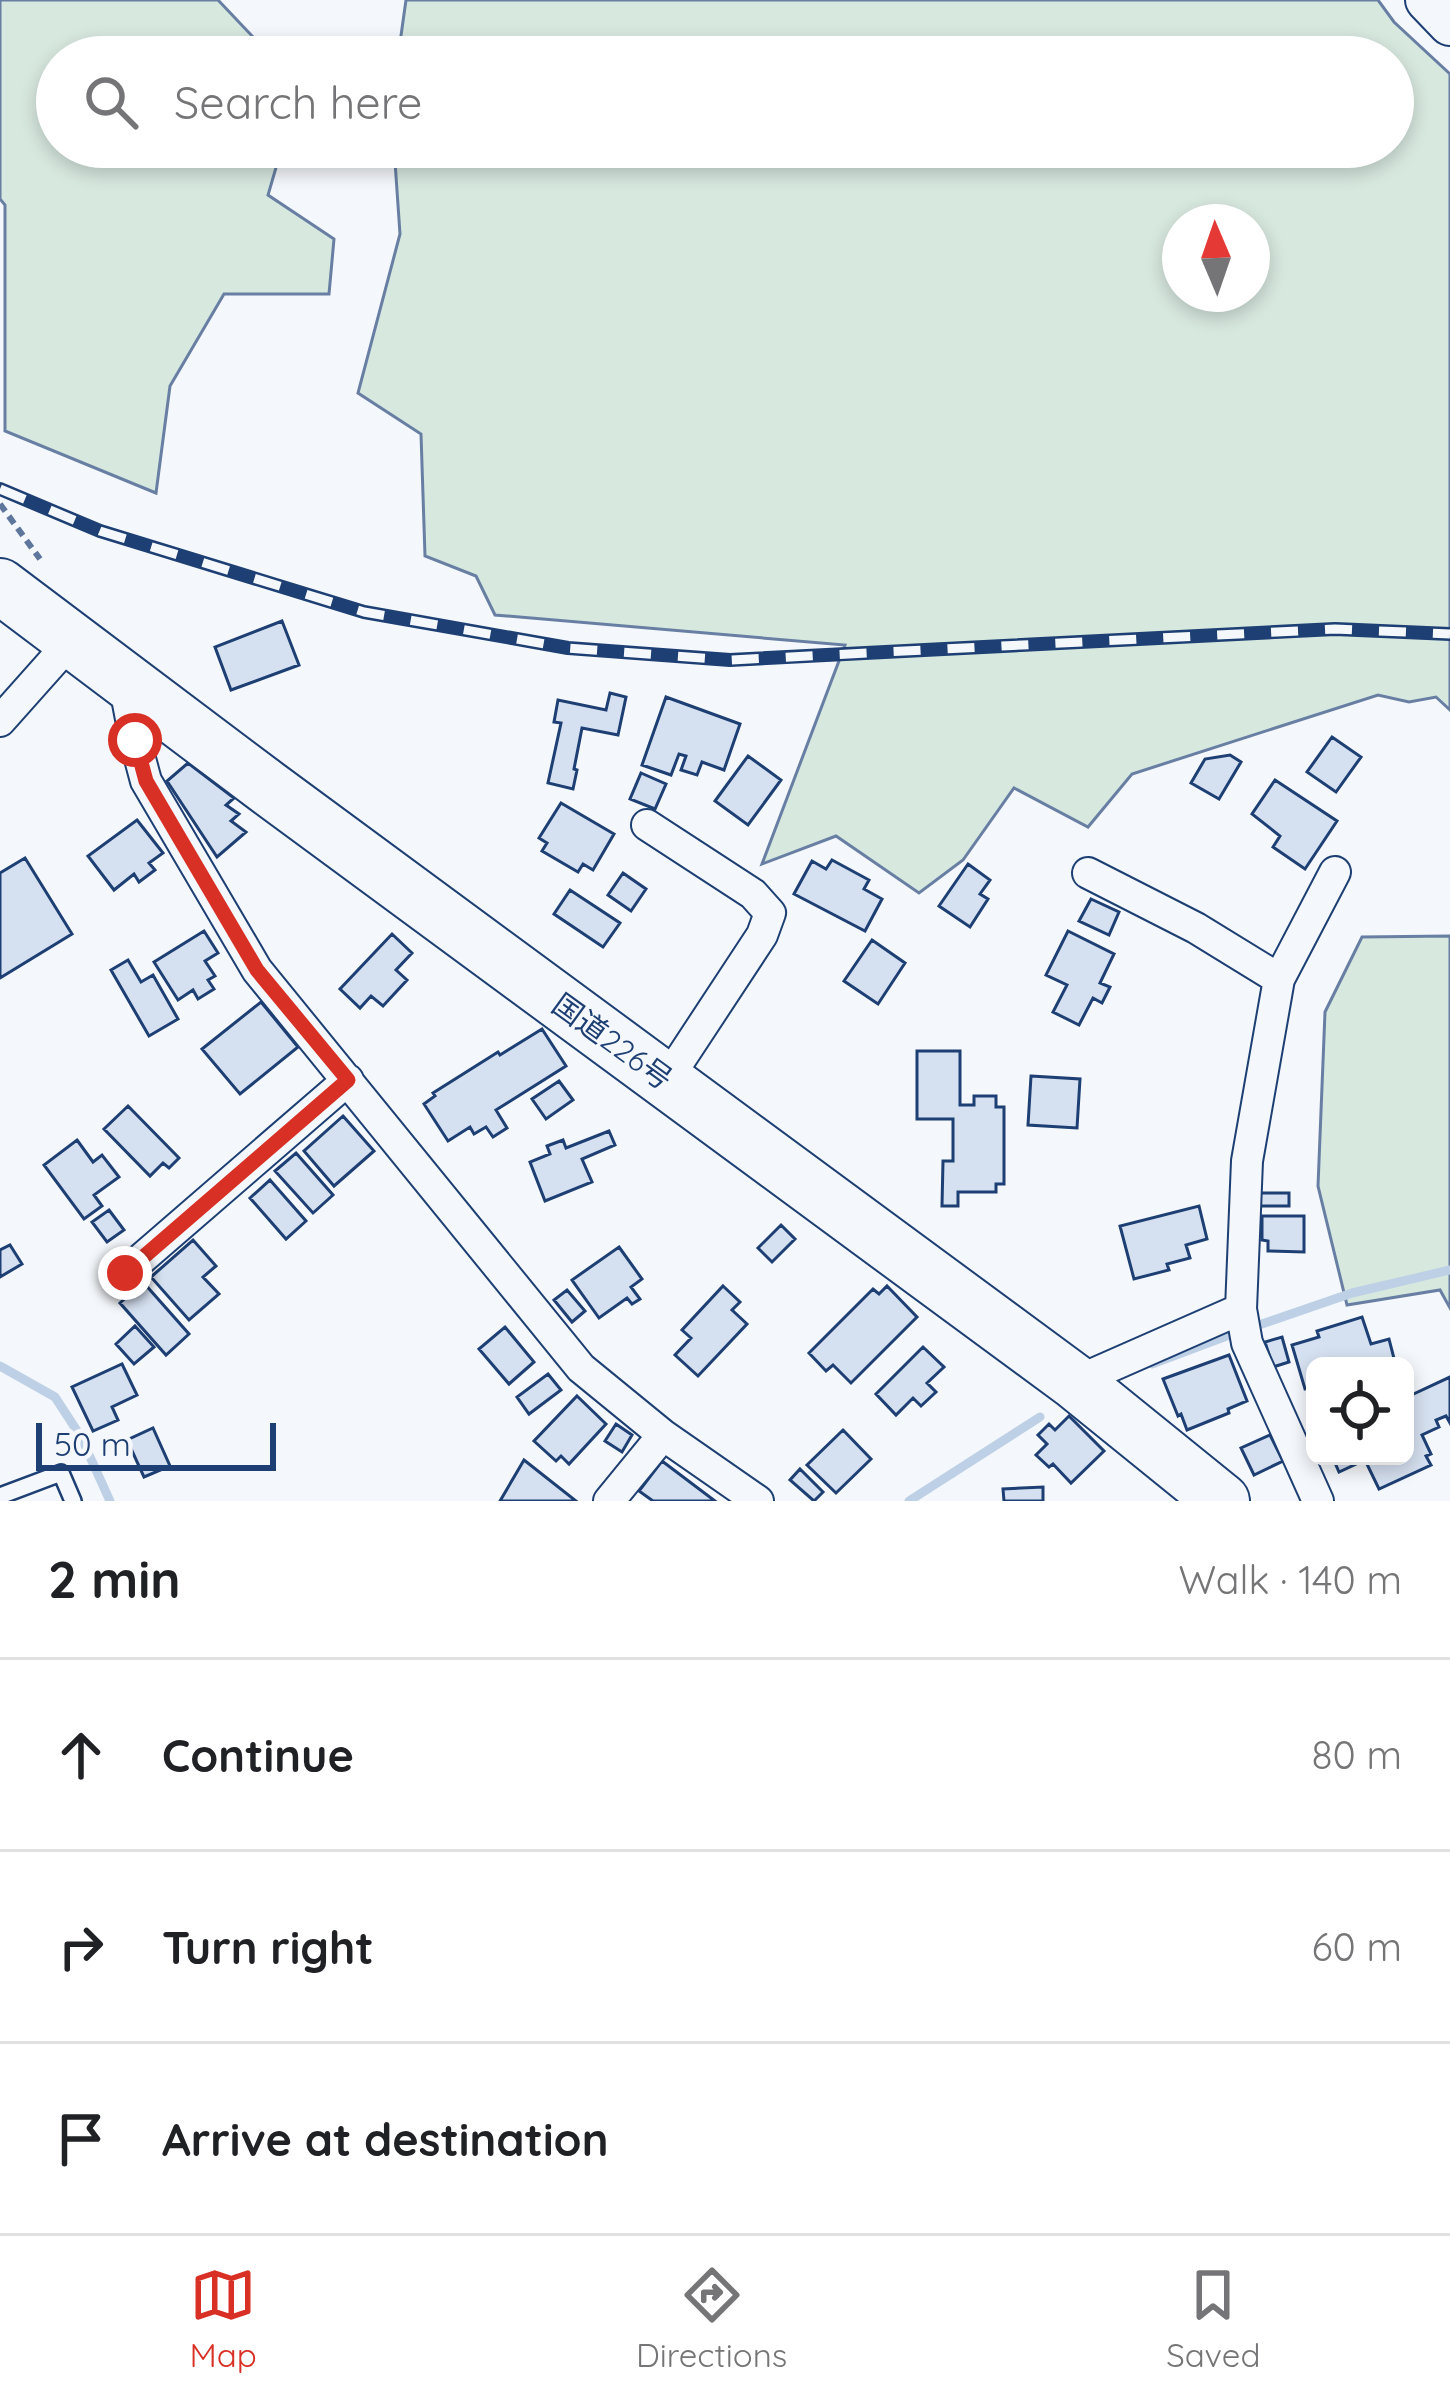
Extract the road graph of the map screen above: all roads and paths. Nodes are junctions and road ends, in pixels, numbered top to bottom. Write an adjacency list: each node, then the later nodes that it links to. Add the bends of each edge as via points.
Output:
1 (1427, 0): 2 (street)
2 (1450, 24)
3 (0, 586): 4 (highway, 国道226号)
4 (74, 639): 5 (highway, 国道226号); 6 (street)
5 (123, 676): 11 (street, via 146,781 257,970); 12 (highway, 国道226号)
6 (0, 721)
7 (647, 825): 12 (street, via 753,894 770,914)
8 (1088, 872): 10 (street)
9 (1335, 872): 10 (street)
10 (1279, 979): 14 (street, via 1247,1161)
11 (348, 1080): 13 (street); 16 (street, via 581,1368)
12 (666, 1082): 15 (highway, 国道226号)
13 (125, 1273)
14 (1241, 1309): 15 (street); 22 (street, via 1247,1343)
15 (1076, 1382): 21 (highway, 国道226号)
16 (663, 1435): 19 (street); 20 (street)
17 (0, 1496): 18 (lane, via 62,1473)
18 (74, 1501)
19 (609, 1501)
20 (758, 1501)
21 (1222, 1501)
22 (1318, 1501)

